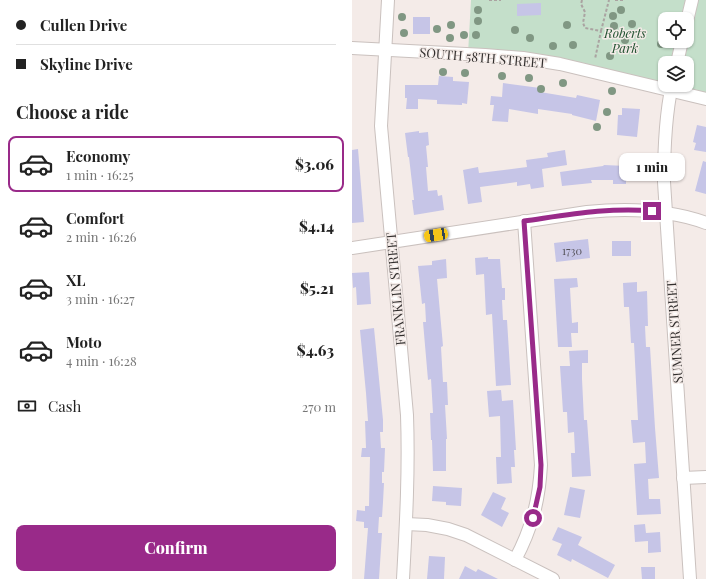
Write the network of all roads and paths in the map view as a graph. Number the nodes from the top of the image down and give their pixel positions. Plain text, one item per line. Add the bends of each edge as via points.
1 (388, 0) edge
2 (489, 0) edge
3 (501, 0) edge
4 (582, 0) edge
5 (609, 0) edge
6 (615, 0) edge
7 (623, 0) edge
8 (692, 0) edge
9 (689, 12) edge
10 (601, 31) junction
11 (352, 48) edge
12 (385, 49) junction
13 (595, 59) dead end
14 (658, 85) edge
15 (671, 92) edge
16 (684, 92) edge
17 (706, 99) edge
18 (666, 213) junction
19 (524, 221) junction
20 (706, 223) edge
21 (391, 242) junction
22 (352, 248) edge
23 (706, 477) edge
24 (683, 478) junction
25 (406, 524) junction
26 (515, 560) junction
27 (403, 579) edge
28 (553, 579) edge
29 (690, 579) edge

1 - 12 street, FRANKLIN STREET
2 - 3 path
4 - 10 path via 580,4 585,12 585,28
5 - 10 path
6 - 7 path
8 - 9 street
10 - 13 path
11 - 12 street, SOUTH 58TH STREET
12 - 14 street, SOUTH 58TH STREET via 523,58
12 - 21 street, FRANKLIN STREET via 381,126
15 - 18 street, SUMNER STREET via 664,154
16 - 17 street, SOUTH 58TH STREET
18 - 19 street via 613,210
18 - 20 street
18 - 24 street, SUMNER STREET
19 - 21 street
19 - 26 street via 541,465 536,509
21 - 22 street
21 - 25 street, FRANKLIN STREET via 407,415
23 - 24 street
24 - 29 street, SUMNER STREET
25 - 26 street via 448,529 466,535
25 - 27 street, FRANKLIN STREET
26 - 28 street

